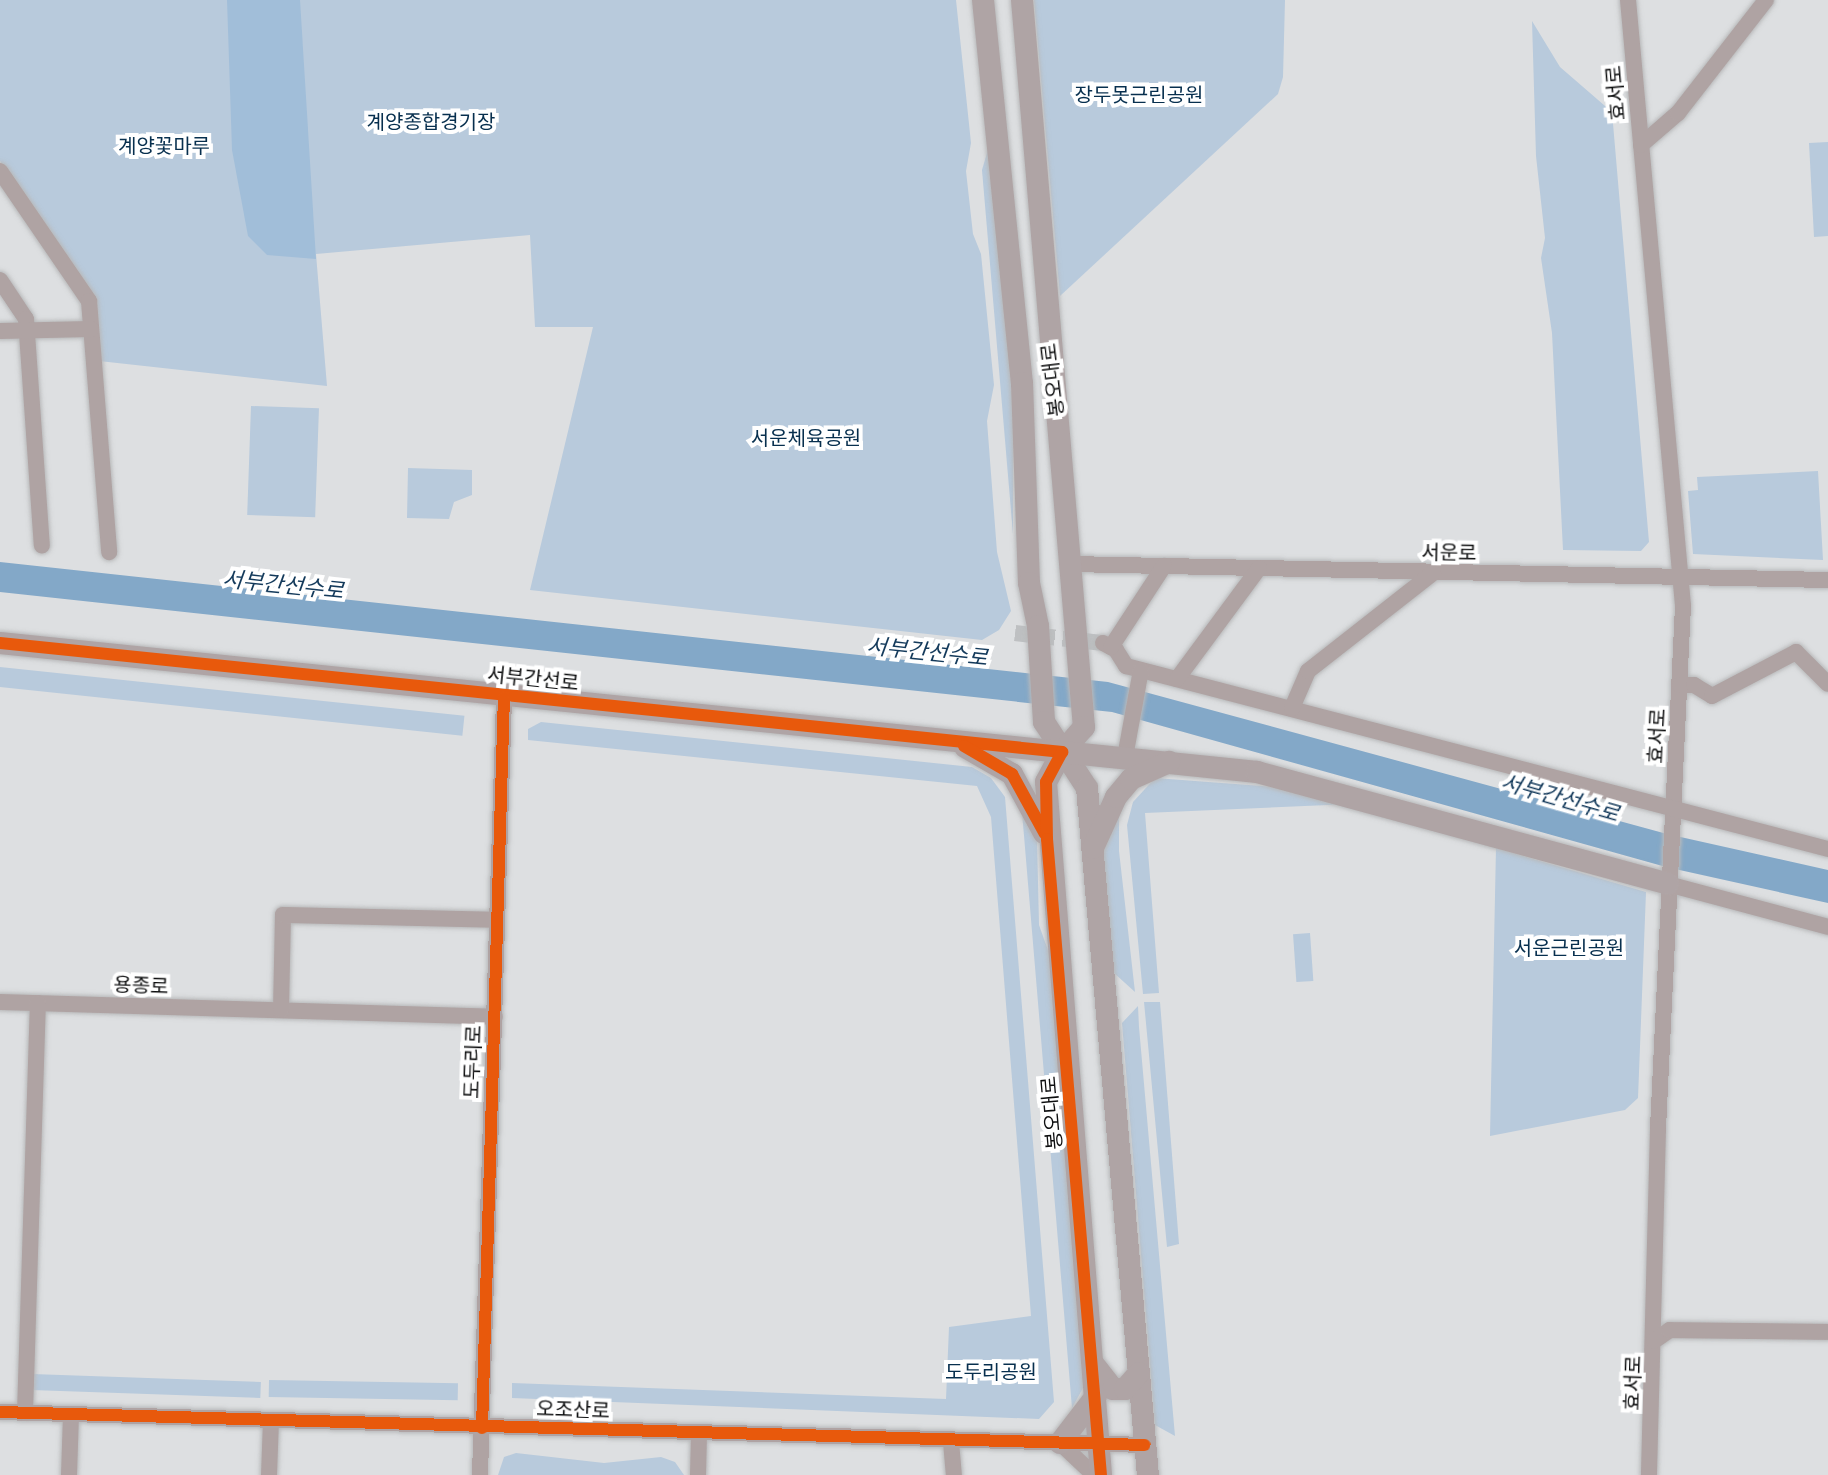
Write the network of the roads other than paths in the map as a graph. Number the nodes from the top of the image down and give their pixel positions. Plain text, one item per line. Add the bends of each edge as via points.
1 (983, 0) edge
2 (1022, 0) edge
3 (1628, 0) edge
4 (1766, 0) edge
5 (1641, 145) junction
6 (0, 171) edge
7 (0, 280) edge
8 (91, 329) junction
9 (0, 331) edge
10 (27, 331) junction
11 (42, 545) dead end
12 (109, 552) dead end
13 (1070, 564) junction
14 (1164, 566) junction
15 (1259, 568) junction
16 (1433, 573) junction
17 (1681, 579) junction
18 (1828, 580) edge
19 (0, 643) edge
20 (1140, 674) junction
21 (1177, 679) junction
22 (1828, 684) edge
23 (1680, 685) junction
24 (504, 697) junction
25 (1292, 708) junction
26 (953, 741) junction
27 (1062, 752) junction
28 (1125, 757) junction
29 (1170, 761) junction
30 (1674, 815) junction
31 (1047, 839) junction
32 (1828, 849) edge
33 (1090, 855) junction
34 (1669, 878) junction
35 (497, 920) junction
36 (1828, 927) edge
37 (0, 1002) edge
38 (38, 1003) junction
39 (281, 1010) junction
40 (495, 1017) junction
41 (1828, 1332) edge
42 (1654, 1341) junction
43 (1094, 1365) junction
44 (1139, 1373) junction
45 (1096, 1396) junction
46 (0, 1412) edge
47 (25, 1413) junction
48 (71, 1415) junction
49 (271, 1421) junction
50 (482, 1428) junction
51 (699, 1434) junction
52 (951, 1442) junction
53 (1060, 1443) junction
54 (1099, 1444) junction
55 (1145, 1445) junction
56 (69, 1475) edge
57 (269, 1475) edge
58 (480, 1475) edge
59 (698, 1475) edge
60 (954, 1475) edge
61 (1094, 1475) edge
62 (1101, 1475) edge
63 (1148, 1475) edge
64 (1649, 1475) edge

1 - 27 main road, 봉오대로 via 1022,383 1028,569 1044,722
2 - 13 main road, 봉오대로
3 - 5 street, 효서로
4 - 5 street via 1678,113
5 - 17 street, 효서로
6 - 8 street via 89,301
7 - 10 street via 26,319
8 - 10 street
8 - 12 street
9 - 10 street
10 - 11 street
13 - 14 street, 서운로
13 - 27 main road, 봉오대로 via 1084,727
14 - 15 street, 서운로
14 - 20 street via 1107,645
15 - 16 street, 서운로
15 - 21 street
16 - 17 street, 서운로
16 - 25 street via 1308,671
17 - 18 street, 서운로
17 - 23 street, 효서로
19 - 24 main road, 서부간선로
20 - 21 street
20 - 28 street
21 - 25 street
22 - 23 street via 1796,652 1712,696 1694,685
23 - 30 street, 효서로
24 - 26 main road, 서부간선로
24 - 35 street, 도두리로
25 - 30 street
26 - 27 main road, 서부간선로
26 - 31 main road via 1012,774
27 - 28 main road, 서부간선로
27 - 31 main road, 봉오대로 via 1046,782
27 - 33 main road, 봉오대로 via 1087,788
28 - 29 main road, 서부간선로
29 - 33 main road via 1131,779 1116,797
29 - 34 main road, 서부간선로 via 1287,777
30 - 32 street
30 - 34 street, 효서로
31 - 43 main road, 봉오대로
33 - 44 main road, 봉오대로
34 - 36 street
34 - 42 street, 효서로
35 - 39 street via 283,915
35 - 40 street, 도두리로
37 - 38 street, 용종로
38 - 39 street, 용종로
38 - 47 street
39 - 40 street, 용종로
40 - 50 street, 도두리로
41 - 42 street via 1670,1330
42 - 64 street, 효서로
43 - 44 main road via 1113,1389 1125,1389
43 - 45 main road, 봉오대로
44 - 55 main road, 봉오대로
45 - 53 main road
45 - 54 main road, 봉오대로
46 - 47 street, 오조산로
47 - 48 street, 오조산로
48 - 49 street, 오조산로
48 - 56 street
49 - 50 street, 오조산로
49 - 57 street
50 - 51 street, 오조산로
50 - 58 street, 도두리로
51 - 52 street, 오조산로
51 - 59 street
52 - 53 street, 오조산로
52 - 60 street
53 - 54 street, 오조산로
53 - 61 street
54 - 55 street, 오조산로
54 - 62 main road, 봉오대로
55 - 63 main road, 봉오대로

